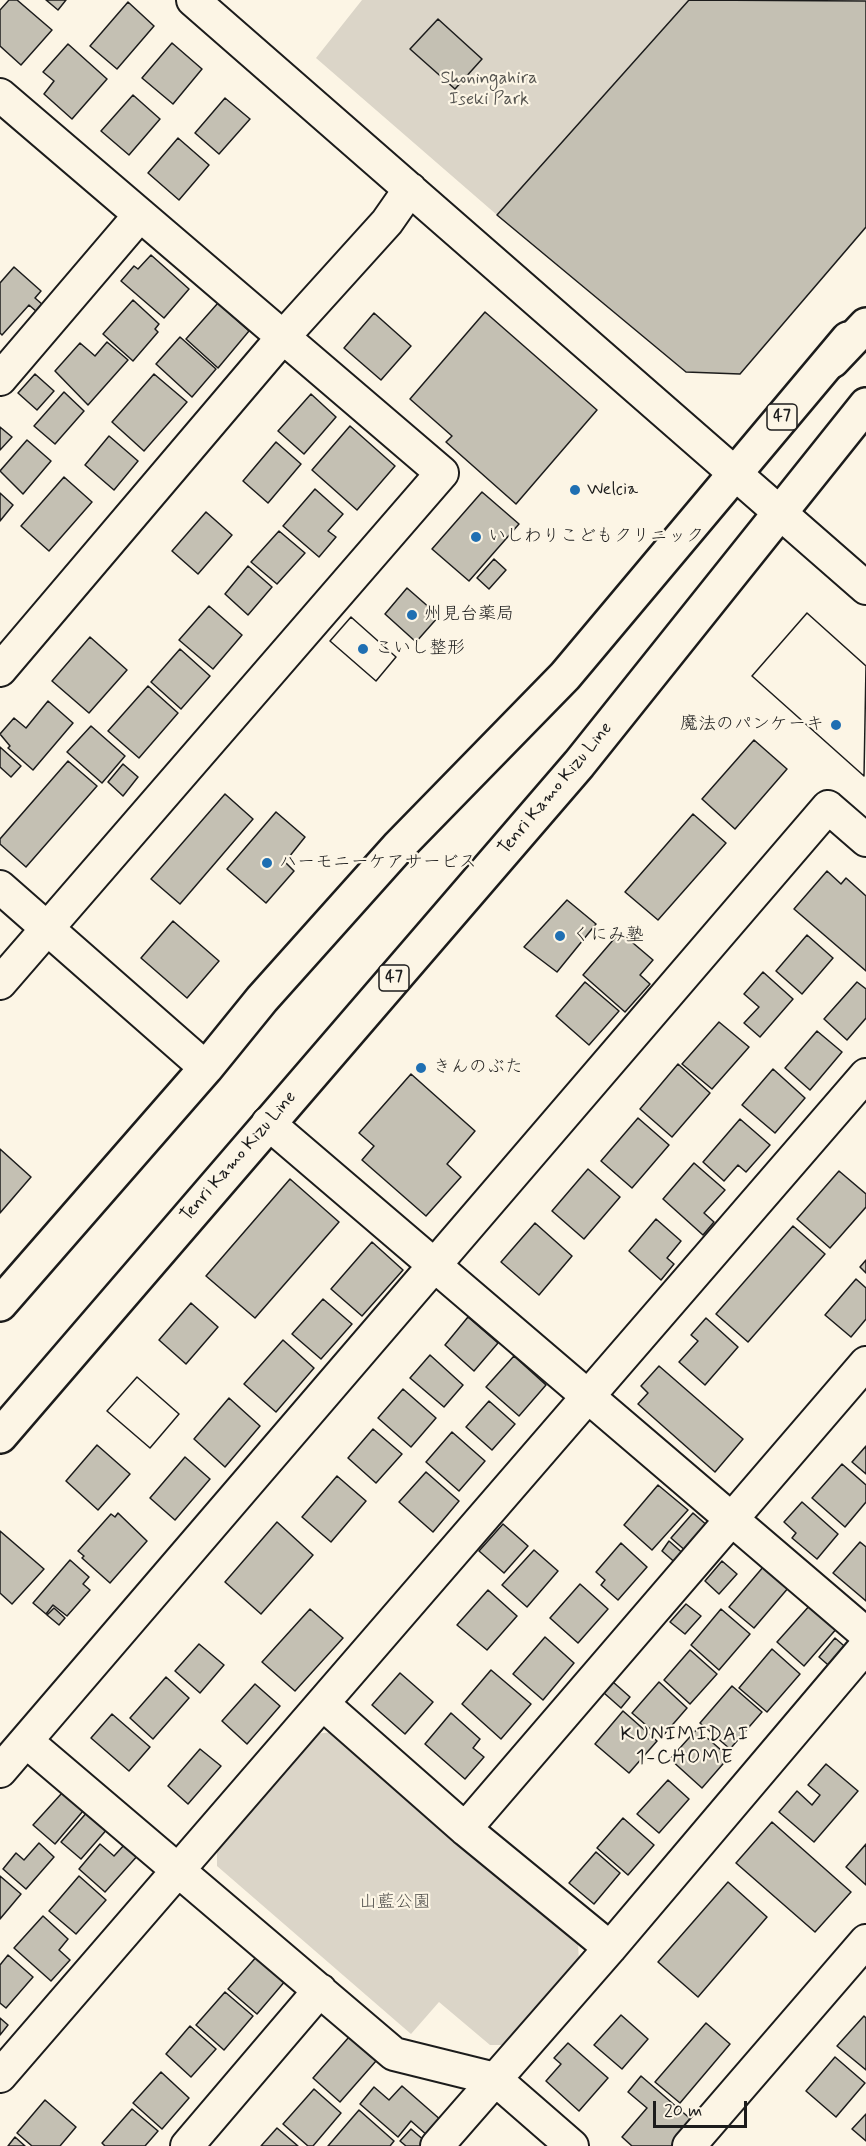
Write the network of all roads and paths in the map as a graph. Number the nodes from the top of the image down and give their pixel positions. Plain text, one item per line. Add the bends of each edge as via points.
1 (193, 0) edge
2 (0, 95) edge
3 (410, 189) junction
4 (140, 215) junction
5 (866, 316) edge
6 (866, 325) edge
7 (283, 337) junction
8 (832, 361) junction
9 (0, 379) edge
10 (866, 405) edge
11 (734, 475) junction
12 (778, 513) junction
13 (866, 588) edge
14 (0, 670) edge
15 (866, 840) edge
16 (0, 887) edge
17 (48, 928) junction
18 (0, 983) edge
19 (206, 1068) junction
20 (866, 1076) edge
21 (268, 1123) junction
22 (433, 1264) junction
23 (0, 1304) edge
24 (866, 1363) edge
25 (586, 1395) junction
26 (0, 1436) edge
27 (731, 1519) junction
28 (866, 1634) edge
29 (866, 1646) edge
30 (322, 1704) junction
31 (26, 1741) junction
32 (0, 1771) edge
33 (465, 1829) junction
34 (178, 1869) junction
35 (866, 1941) edge
36 (610, 1948) junction
37 (320, 1990) junction
38 (0, 2076) edge
39 (495, 2079) junction
40 (187, 2146) edge
41 (437, 2146) edge
42 (572, 2146) edge
43 (689, 2146) edge

1 - 3 street
2 - 4 street
3 - 7 street via 387,222
3 - 11 street
4 - 7 street
4 - 9 street
5 - 8 main road, 47
6 - 8 main road
7 - 14 street
7 - 17 street via 442,473
8 - 11 main road, 47
10 - 12 main road, Tenri Kamo Kizu Line / 47
11 - 12 street
11 - 19 main road, 47 via 565,676 399,846 262,999
12 - 13 street
12 - 21 main road, Tenri Kamo Kizu Line / 47 via 579,764
15 - 22 street via 828,807
16 - 17 street
17 - 18 street
17 - 19 street
19 - 23 main road, 47
20 - 25 street
21 - 22 street
21 - 26 main road, Tenri Kamo Kizu Line / 47
22 - 25 street
22 - 31 street
24 - 27 street
25 - 27 street
25 - 30 street
27 - 28 street
27 - 33 street
29 - 36 street
30 - 33 street
30 - 34 street
31 - 32 street
31 - 34 street
33 - 36 street
34 - 37 street
34 - 38 street
35 - 43 street
36 - 39 street
37 - 39 street via 394,2054
37 - 40 street
39 - 41 street
39 - 42 street

